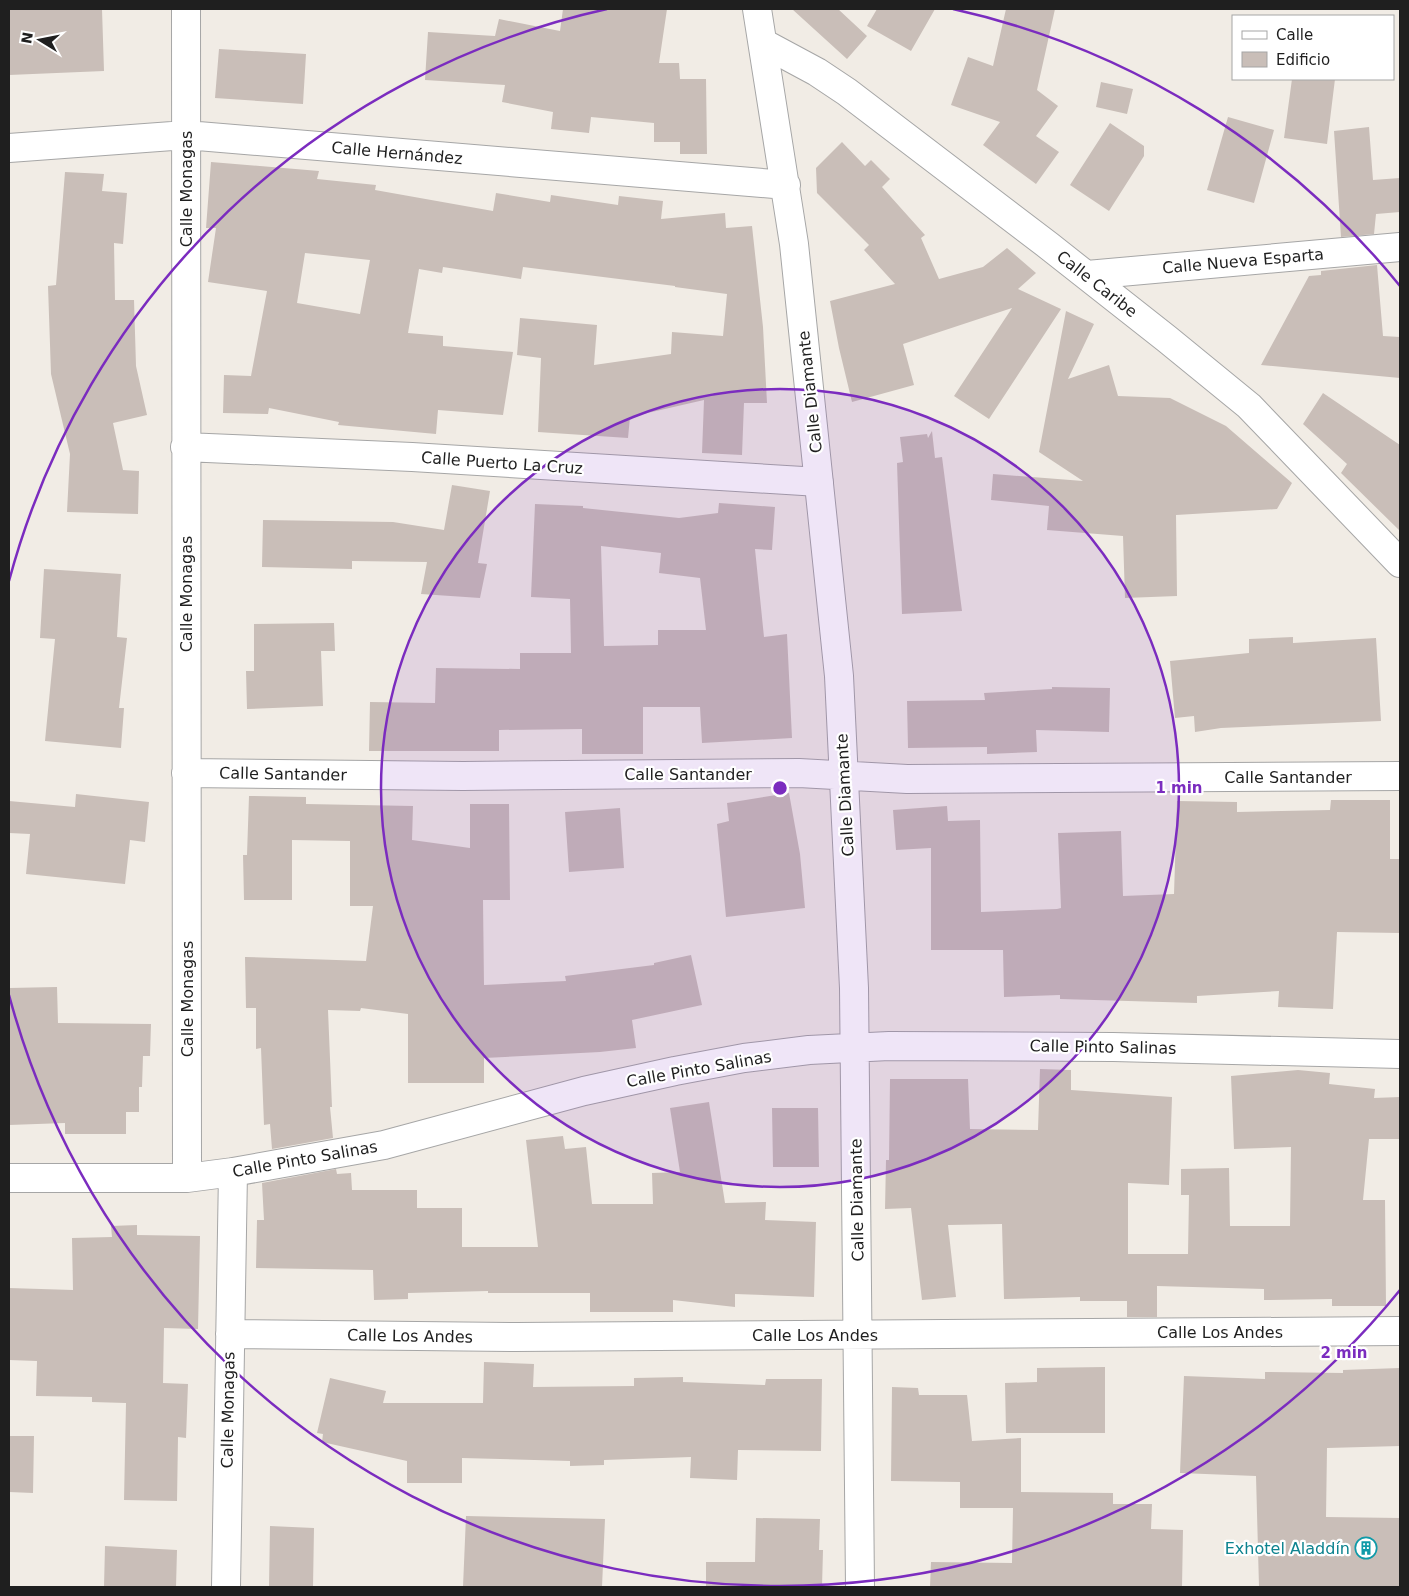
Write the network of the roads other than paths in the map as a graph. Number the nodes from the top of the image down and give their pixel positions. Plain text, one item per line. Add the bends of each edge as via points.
1 (186, 9) edge
2 (757, 9) edge
3 (763, 43) junction
4 (186, 135) junction
5 (9, 148) edge
6 (786, 185) junction
7 (1400, 246) edge
8 (1087, 275) junction
9 (185, 446) junction
10 (819, 482) junction
11 (1400, 563) edge
12 (186, 773) junction
13 (844, 775) junction
14 (1400, 776) edge
15 (855, 1048) junction
16 (1400, 1054) edge
17 (233, 1172) junction
18 (9, 1178) edge
19 (187, 1178) junction
20 (1400, 1331) edge
21 (230, 1334) junction
22 (858, 1334) junction
23 (226, 1587) edge
24 (860, 1587) edge

1 - 4 street, Calle Monagas
2 - 3 street, Calle Diamante
3 - 6 street, Calle Diamante
3 - 8 street, Calle Caribe via 848,92
4 - 5 street, Calle Hernández
4 - 6 street, Calle Hernández
4 - 9 street, Calle Monagas
6 - 10 street, Calle Diamante
7 - 8 street, Calle Nueva Esparta
8 - 11 street, Calle Caribe via 1249,406
9 - 10 street, Calle Puerto La Cruz
9 - 12 street, Calle Monagas
10 - 13 street, Calle Diamante via 839,676
12 - 13 street, Calle Santander
12 - 19 street, Calle Monagas
13 - 14 street, Calle Santander via 906,779
13 - 15 street, Calle Diamante
15 - 16 street, Calle Pinto Salinas via 1114,1047
15 - 17 street, Calle Pinto Salinas via 744,1058 675,1071 584,1091 384,1146
15 - 22 street, Calle Diamante
17 - 19 street, Calle Pinto Salinas
17 - 21 street, Calle Monagas
18 - 19 street, Calle Pinto Salinas
20 - 22 street, Calle Los Andes
21 - 22 street, Calle Los Andes via 506,1337
21 - 23 street, Calle Monagas
22 - 24 street, Calle Diamante

